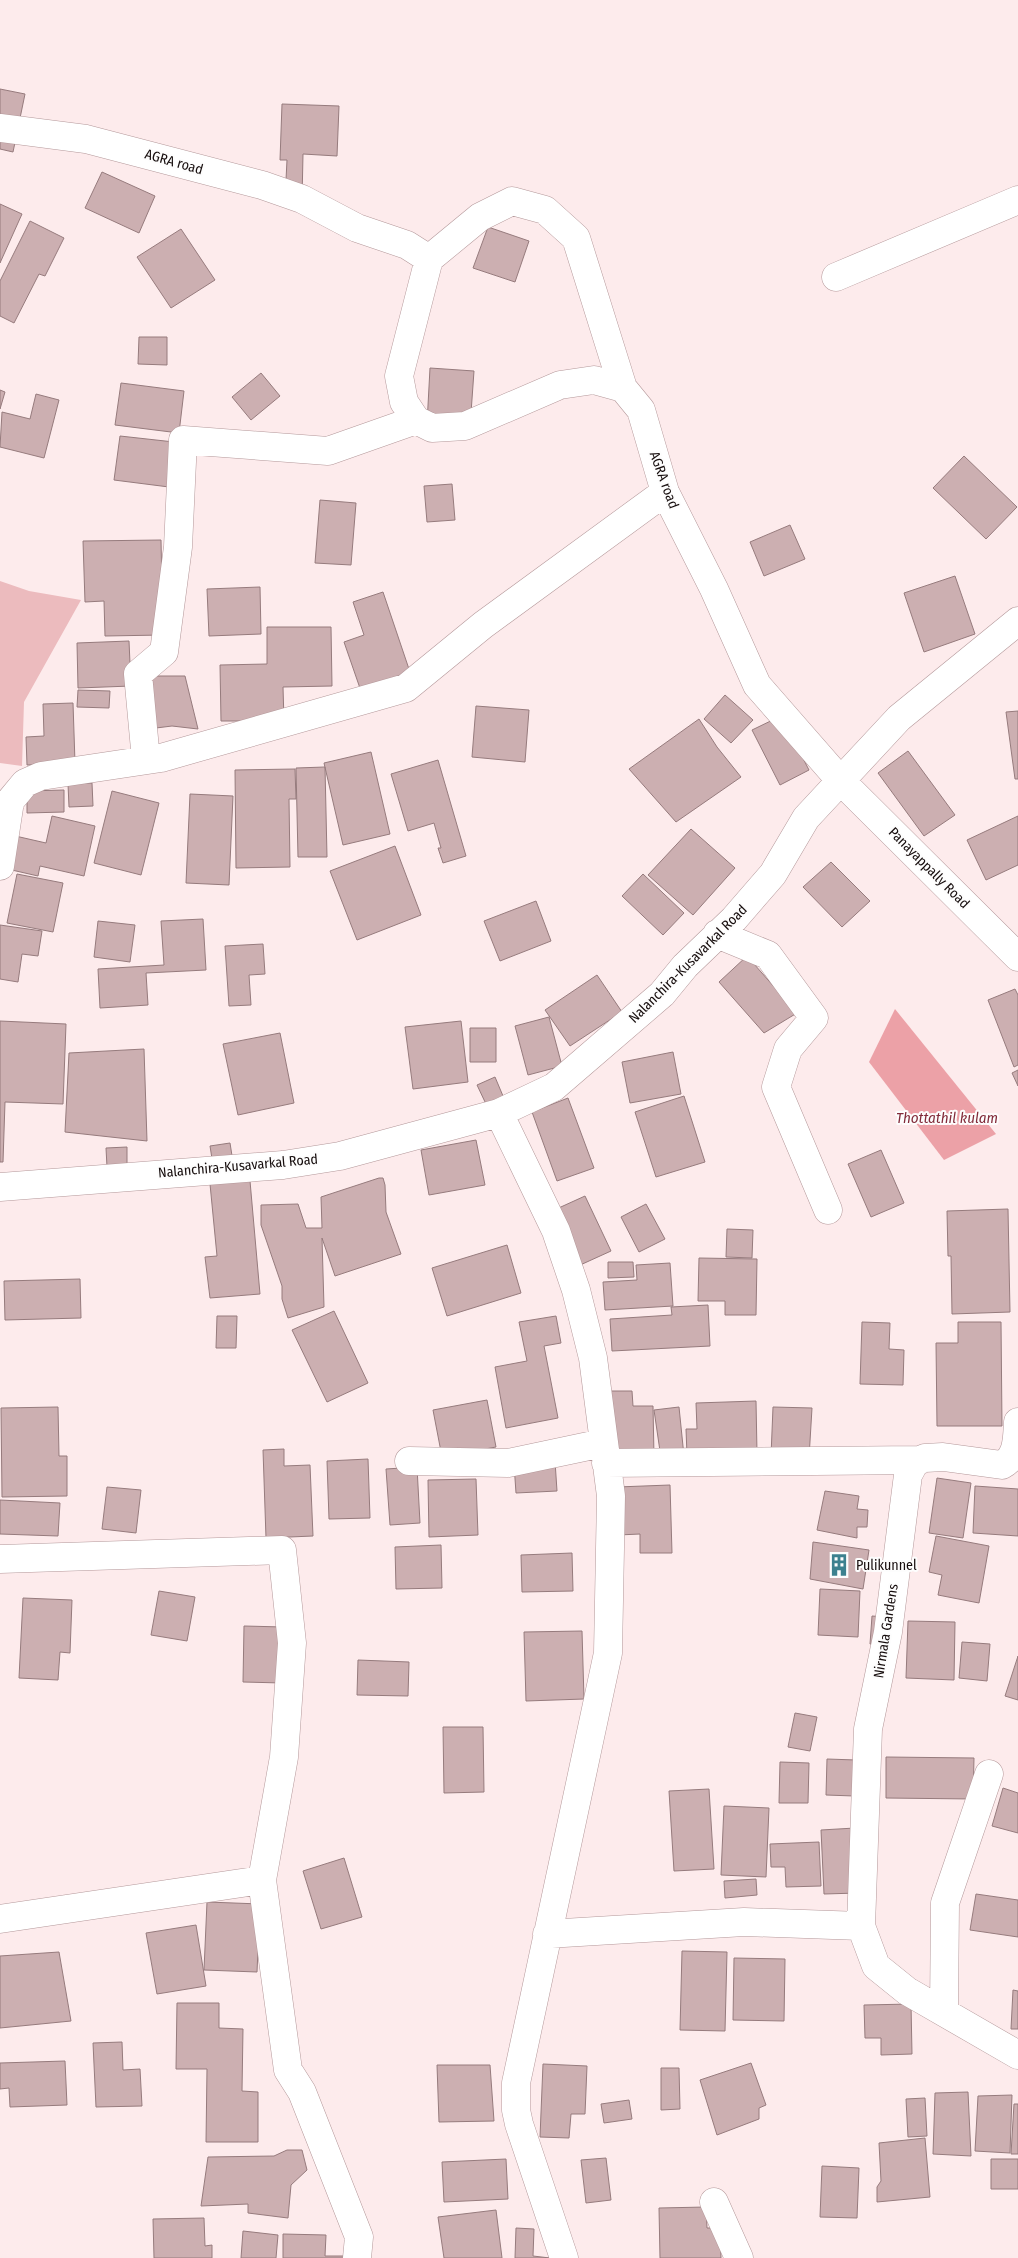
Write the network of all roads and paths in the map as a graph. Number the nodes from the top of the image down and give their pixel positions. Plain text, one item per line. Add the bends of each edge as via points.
1 (0, 128) edge
2 (1018, 200) edge
3 (429, 259) junction
4 (836, 277) dead end
5 (623, 388) junction
6 (416, 420) junction
7 (665, 492) junction
8 (1018, 621) edge
9 (146, 760) junction
10 (840, 780) junction
11 (0, 866) edge
12 (717, 934) junction
13 (1018, 957) edge
14 (499, 1113) junction
15 (0, 1188) edge
16 (828, 1210) dead end
17 (1018, 1422) edge
18 (605, 1453) junction
19 (918, 1460) junction
20 (409, 1461) dead end
21 (0, 1559) edge
22 (989, 1774) dead end
23 (262, 1880) junction
24 (0, 1919) edge
25 (861, 1926) junction
26 (547, 1934) junction
27 (944, 2012) junction
28 (1018, 2055) edge
29 (714, 2202) dead end
30 (356, 2258) edge
31 (564, 2258) edge
32 (739, 2258) edge

1 - 3 street, AGRA road via 86,139 262,185 302,199 357,228 407,245
2 - 4 street
3 - 5 street via 480,216 512,201 545,210 576,238
3 - 6 street via 398,376 404,402
5 - 6 street via 594,380 560,385 465,426 432,428
5 - 7 street, AGRA road via 641,410
6 - 9 street via 328,451 183,440 178,547 164,652 138,674
7 - 9 street via 482,625 406,688
7 - 10 street, AGRA road via 757,685
8 - 10 street, Nalanchira-Kusavarkal Road via 899,718
9 - 11 street via 41,776 26,783 10,801
10 - 12 street, Nalanchira-Kusavarkal Road via 806,818 773,874
10 - 13 street, Panayappally Road
12 - 14 street, Nalanchira-Kusavarkal Road via 662,994 554,1087
12 - 16 street via 768,955 814,1018 788,1049 776,1087
14 - 15 street, Nalanchira-Kusavarkal Road via 340,1156 283,1165
14 - 18 street via 556,1231 576,1290 593,1358
17 - 19 street via 1014,1452 1002,1465 943,1457
18 - 19 street
18 - 20 street via 508,1463
18 - 26 street via 612,1539 608,1653
19 - 25 street, Nirmala Gardens via 911,1466 905,1486 888,1632 868,1729
21 - 23 street via 282,1550 292,1643 284,1757
22 - 27 street via 945,1902
23 - 24 street
23 - 30 street via 288,2070 302,2092 359,2238
25 - 26 street via 744,1922
25 - 27 street via 876,1966 907,1991
26 - 31 street via 518,2076 516,2110
27 - 28 street
29 - 32 street

